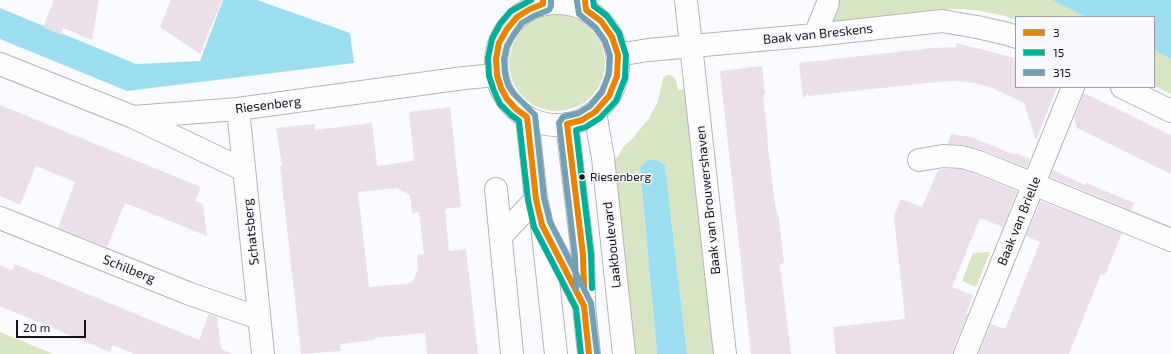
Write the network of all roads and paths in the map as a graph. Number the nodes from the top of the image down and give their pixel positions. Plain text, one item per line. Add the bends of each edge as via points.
1 (686, 0) edge
2 (543, 2) edge
3 (828, 3) dead end
4 (585, 5) edge
5 (516, 8) edge
6 (815, 35) junction
7 (1015, 37) edge
8 (691, 46) junction
9 (618, 55) junction
10 (0, 64) edge
11 (497, 75) junction
12 (1073, 88) edge
13 (1124, 88) edge
14 (238, 109) junction
15 (1171, 111) edge
16 (595, 112) junction
17 (133, 117) junction
18 (527, 117) junction
19 (567, 124) junction
20 (919, 160) dead end
21 (244, 170) junction
22 (1033, 185) junction
23 (496, 189) dead end
24 (536, 199) junction
25 (0, 218) edge
26 (542, 225) junction
27 (501, 236) junction
28 (1171, 240) edge
29 (584, 306) junction
30 (259, 318) junction
31 (263, 354) edge
32 (512, 354) edge
33 (556, 354) edge
34 (589, 354) edge
35 (624, 354) edge
36 (725, 354) edge
37 (965, 354) edge

1 - 8 street, Baak van Brouwershaven
2 - 4 street
2 - 5 street via 530,9
3 - 6 street
4 - 9 street via 612,37
5 - 11 street via 499,43
6 - 7 street, Baak van Breskens via 942,21 985,28
6 - 8 street, Baak van Breskens
8 - 9 street, Baak van Breskens
8 - 36 street, Baak van Brouwershaven
9 - 16 street via 617,76 609,96
10 - 17 street, Riesenberg
11 - 14 street, Riesenberg
11 - 18 street via 507,99
12 - 22 street, Baak van Brielle
13 - 15 street
14 - 17 street, Riesenberg
14 - 21 street, Schatsberg
16 - 19 street via 582,120
16 - 35 street, Laakboulevard
17 - 21 street, Riesenberg
18 - 19 street via 553,125
18 - 24 street
19 - 29 street via 583,255
20 - 22 street via 943,156 962,157
21 - 30 street, Schatsberg
22 - 28 street
22 - 37 street, Baak van Brielle
23 - 27 street
24 - 26 street
24 - 27 street
25 - 30 street, Schilberg via 190,294
26 - 29 street
26 - 33 street
27 - 32 street
29 - 34 street
30 - 31 street, Schatsberg

